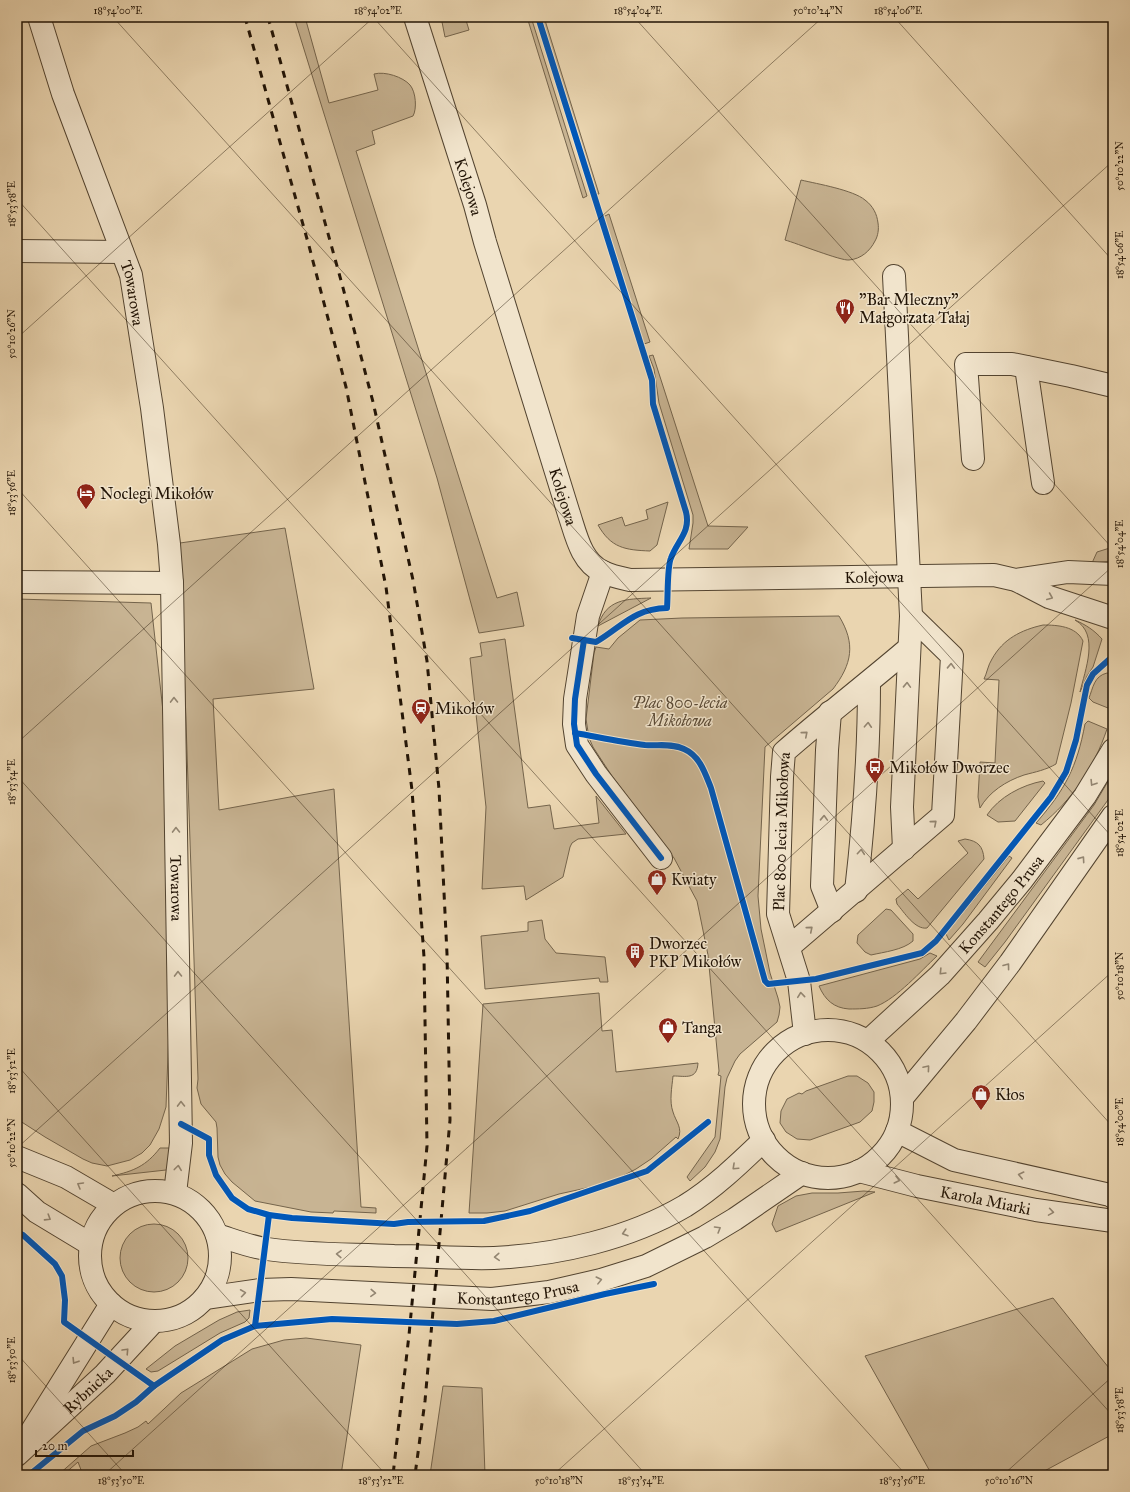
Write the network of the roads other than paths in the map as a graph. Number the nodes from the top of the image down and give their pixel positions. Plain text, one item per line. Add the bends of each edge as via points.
1 (39, 17) edge
2 (415, 17) edge
3 (17, 251) edge
4 (122, 252) junction
5 (894, 276) dead end
6 (1026, 367) junction
7 (1113, 386) edge
8 (973, 459) dead end
9 (1043, 483) dead end
10 (603, 572) junction
11 (1113, 574) edge
12 (910, 577) junction
13 (1016, 580) junction
14 (17, 582) edge
15 (172, 583) junction
16 (910, 616) junction
17 (1113, 618) edge
18 (909, 648) junction
19 (869, 683) junction
20 (830, 712) junction
21 (1113, 750) edge
22 (1113, 816) edge
23 (904, 849) junction
24 (661, 858) dead end
25 (856, 890) junction
26 (832, 911) junction
27 (789, 947) junction
28 (805, 1034) junction
29 (868, 1041) junction
30 (902, 1098) junction
31 (897, 1132) junction
32 (764, 1140) junction
33 (17, 1157) edge
34 (859, 1171) junction
35 (802, 1173) junction
36 (175, 1193) junction
37 (17, 1194) edge
38 (1113, 1197) edge
39 (114, 1205) junction
40 (1113, 1221) edge
41 (217, 1235) junction
42 (90, 1244) junction
43 (205, 1298) junction
44 (111, 1304) junction
45 (153, 1322) junction
46 (17, 1454) edge

1 - 4 street, Towarowa via 63,94
2 - 10 street, Kolejowa via 580,547 589,563
3 - 4 street
4 - 15 street, Towarowa via 131,275 152,408
5 - 12 street via 906,542
6 - 7 street
6 - 8 street via 1012,364 966,364
6 - 9 street
10 - 12 street, Kolejowa via 630,580
10 - 24 street via 588,616 575,699 574,724 577,745 596,774
11 - 13 street, Kolejowa via 1068,572
12 - 13 street, Kolejowa via 994,575
12 - 16 street
13 -> 17 street, Kolejowa via 1049,597
14 - 15 street
36 -> 15 street, Towarowa via 181,1143
16 - 18 street
23 -> 16 street via 943,815 952,656
18 - 19 street, Plac 800 lecia Mikołowa
23 -> 18 street via 902,807
19 - 20 street, Plac 800 lecia Mikołowa
25 -> 19 street via 867,764
26 -> 20 street via 822,886
27 -> 20 street, Plac 800 lecia Mikołowa via 778,914 784,752
21 -> 29 street, Konstantego Prusa via 1085,796 1022,880 940,974
30 -> 22 street via 1010,963
23 - 25 street
25 - 26 street
27 -> 26 street
28 -> 27 street, Plac 800 lecia Mikołowa via 799,981
28 - 29 street via 826,1030 848,1033
28 - 32 street via 786,1043 770,1058 759,1077 754,1098 756,1120
29 - 30 street via 885,1056 897,1076
30 - 31 street via 902,1115
31 - 34 street via 888,1148 875,1162
38 -> 31 street, Karola Miarki via 954,1160
32 - 35 street via 782,1161
32 -> 41 street via 720,1182 684,1206 631,1231 589,1244 534,1254 460,1258 301,1253 265,1249
39 -> 33 street via 66,1177
34 - 35 street via 840,1177 821,1178
34 -> 40 street, Karola Miarki via 917,1186 1036,1210
43 -> 35 street, Konstantego Prusa via 260,1290 291,1289 492,1299 549,1292 646,1266 705,1237
36 - 39 street via 154,1190 132,1194
36 - 41 street via 194,1202 208,1217
37 -> 42 street via 38,1212
39 - 42 street via 98,1223
41 - 43 street via 220,1257 216,1279
42 - 44 street via 90,1267 98,1287
43 - 45 street via 189,1311 170,1319
44 - 45 street via 129,1316
44 -> 46 street, Rybnicka
46 -> 45 street, Rybnicka via 106,1374

